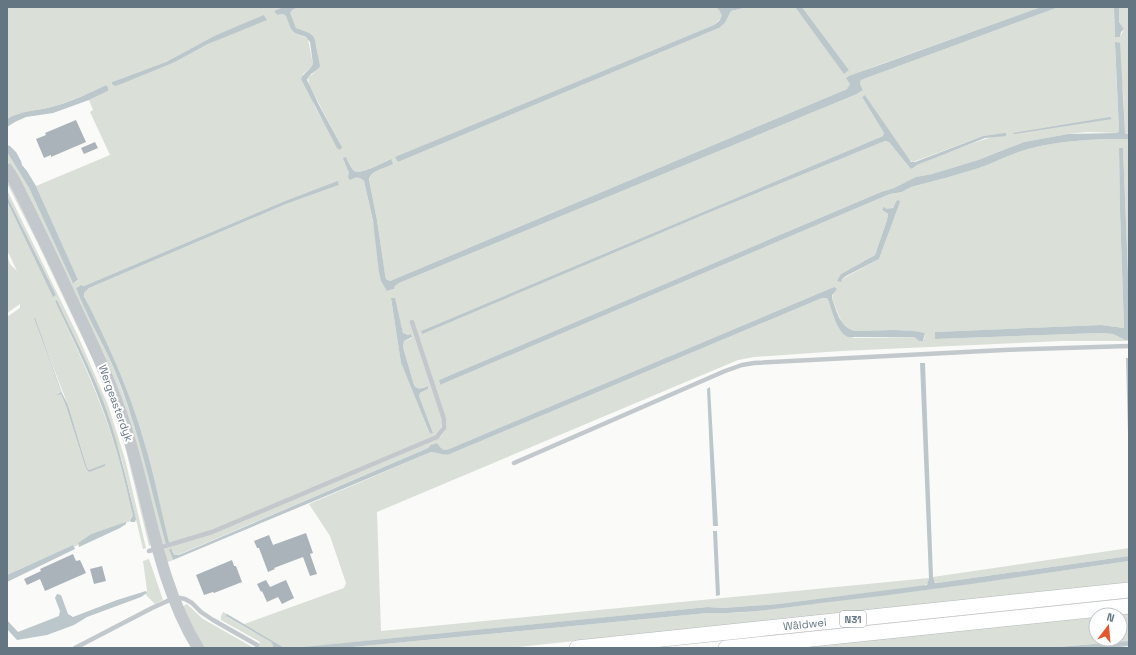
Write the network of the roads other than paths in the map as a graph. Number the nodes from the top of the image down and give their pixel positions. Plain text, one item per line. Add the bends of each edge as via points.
1 (7, 169) edge
2 (412, 322) dead end
3 (1129, 346) edge
4 (514, 463) dead end
5 (153, 550) junction
6 (1129, 590) edge
7 (174, 598) junction
8 (1129, 606) edge
9 (257, 645) dead end
10 (74, 648) edge
11 (198, 648) edge
12 (577, 648) edge
13 (726, 648) edge

1 - 5 street, Wergeasterdyk via 44,241 114,392 135,457
2 - 5 lane via 444,419 444,428 437,437 212,532
3 - 4 lane via 1004,350 742,365
5 - 7 street, Wergeasterdyk
6 - 12 highway, Wâldwei / N31
7 - 9 lane via 185,599 213,620
7 - 10 lane
7 - 11 street, Wergeasterdyk
8 - 13 highway, Wâldwei / N31

